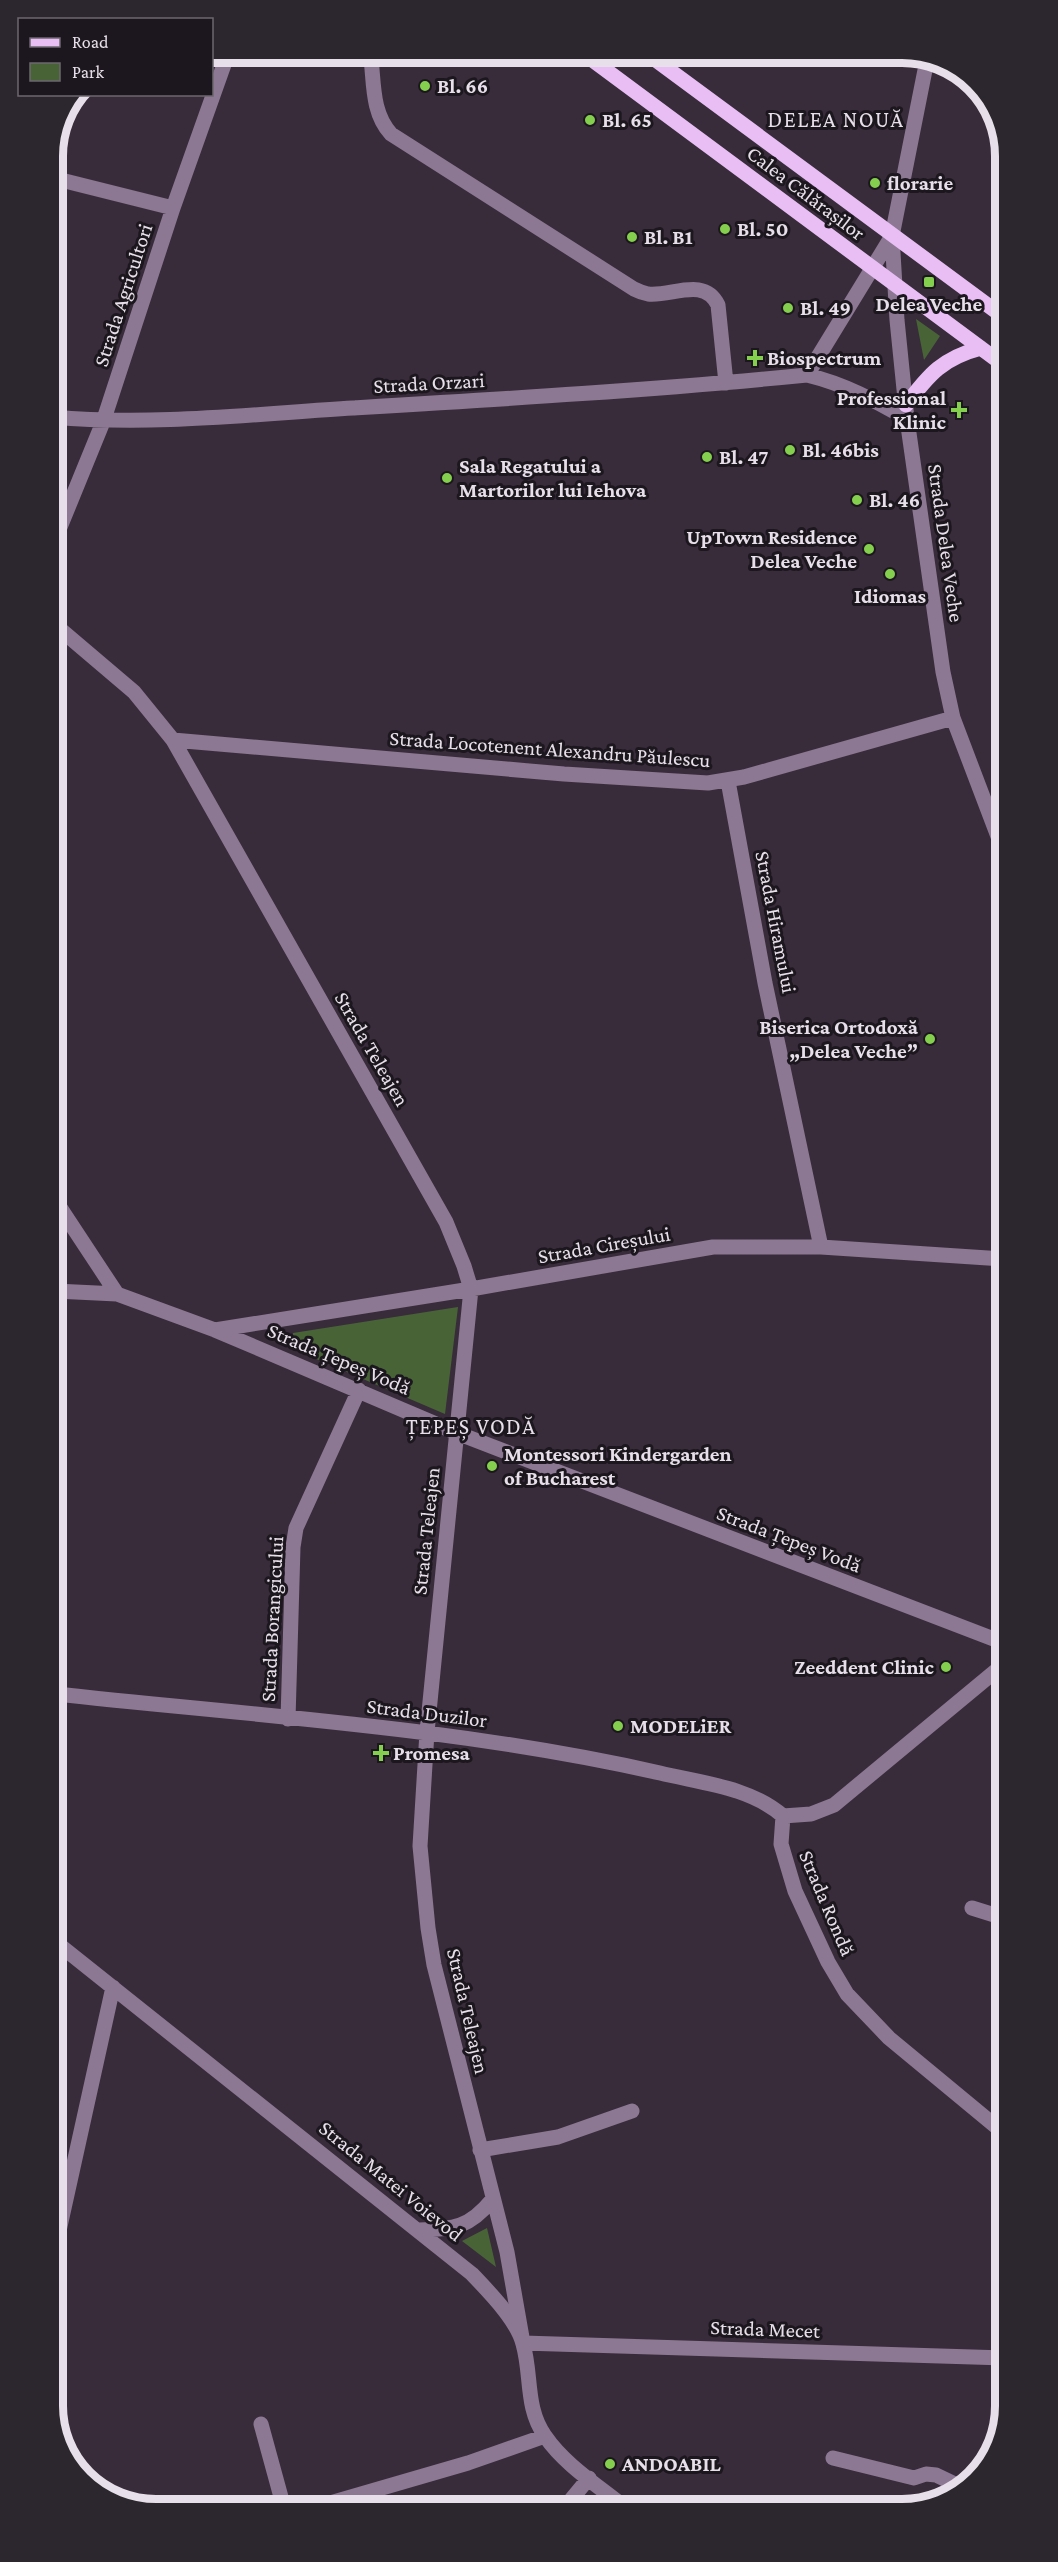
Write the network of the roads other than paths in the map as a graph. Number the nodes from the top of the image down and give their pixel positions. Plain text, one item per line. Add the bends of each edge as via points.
1 (225, 63) edge
2 (372, 63) edge
3 (595, 63) edge
4 (661, 63) edge
5 (926, 66) edge
6 (213, 96) edge
7 (213, 96) edge
8 (63, 180) edge
9 (173, 208) junction
10 (892, 236) junction
11 (873, 269) junction
12 (894, 284) junction
13 (995, 311) edge
14 (981, 348) junction
15 (995, 358) edge
16 (807, 375) junction
17 (726, 384) junction
18 (906, 412) junction
19 (63, 418) edge
20 (103, 422) junction
21 (63, 520) edge
22 (63, 632) edge
23 (953, 718) junction
24 (173, 740) junction
25 (728, 781) junction
26 (995, 829) edge
27 (63, 1212) edge
28 (821, 1247) junction
29 (995, 1258) edge
30 (471, 1289) junction
31 (63, 1291) edge
32 (117, 1294) junction
33 (215, 1330) junction
34 (359, 1390) junction
35 (457, 1433) junction
36 (995, 1640) edge
37 (995, 1671) edge
38 (63, 1695) edge
39 (288, 1719) junction
40 (427, 1732) junction
41 (783, 1816) junction
42 (972, 1908) dead end
43 (995, 1915) edge
44 (63, 1948) edge
45 (113, 1987) junction
46 (632, 2111) dead end
47 (995, 2126) edge
48 (480, 2150) junction
49 (492, 2200) junction
50 (63, 2213) edge
51 (419, 2230) junction
52 (523, 2343) junction
53 (995, 2358) edge
54 (261, 2424) dead end
55 (545, 2436) junction
56 (833, 2458) dead end
57 (589, 2478) junction
58 (953, 2483) edge
59 (282, 2499) edge
60 (346, 2499) edge
61 (571, 2499) edge
62 (614, 2499) edge

1 - 6 street, Strada Agricultori
2 - 17 street via 377,113 391,134 634,289 647,294 698,290 715,299
3 - 11 main road, Calea Călărașilor
4 - 10 main road, Calea Călărașilor
5 - 10 street
7 - 9 street, Strada Agricultori
8 - 9 street
9 - 20 street, Strada Agricultori
10 - 11 street
10 - 12 street, Strada Delea Veche
10 - 13 main road, Calea Călărașilor
11 - 12 main road, Calea Călărașilor
11 - 16 street
12 - 14 main road, Calea Călărașilor
12 - 18 street, Strada Delea Veche
14 - 15 main road, Calea Călărașilor
14 - 18 main road via 957,355 938,367
16 - 17 street, Strada Orzari
16 - 18 street, Strada Orzari
17 - 20 street, Strada Orzari
18 - 23 street, Strada Delea Veche
19 - 20 street, Strada Orzari
20 - 21 street, Strada Agricultori
22 - 24 street, Strada Teleajen via 134,692
23 - 25 street, Strada Locotenent Alexandru Păulescu
23 - 26 street, Strada Delea Veche
24 - 25 street, Strada Locotenent Alexandru Păulescu via 564,774
24 - 30 street, Strada Teleajen via 447,1222
25 - 28 street, Strada Hiramului via 765,983
27 - 32 street
28 - 29 street, Strada Cireșului
28 - 30 street, Strada Cireșului via 713,1247
30 - 33 street, Strada Cireșului
30 - 35 street, Strada Teleajen
31 - 32 street, Strada Țepeș Vodă
32 - 33 street, Strada Țepeș Vodă
33 - 34 street, Strada Țepeș Vodă
34 - 35 street, Strada Țepeș Vodă
34 - 39 street, Strada Borangicului via 296,1528
35 - 36 street, Strada Țepeș Vodă
35 - 40 street, Strada Teleajen
37 - 41 street via 834,1805 811,1814
38 - 39 street, Strada Duzilor
39 - 40 street, Strada Duzilor
40 - 41 street, Strada Duzilor via 586,1756 738,1791 771,1805
40 - 48 street, Strada Teleajen via 420,1846 428,1928
41 - 47 street, Strada Rondă via 781,1844 795,1891 847,1994 889,2038
42 - 43 street
44 - 45 street, Strada Matei Voievod
45 - 50 street
45 - 51 street, Strada Matei Voievod
46 - 48 street via 567,2135
48 - 49 street, Strada Teleajen
49 - 51 street via 465,2225
49 - 52 street, Strada Teleajen via 515,2291
51 - 52 street, Strada Matei Voievod via 472,2274 504,2311
52 - 53 street, Strada Mecet
52 - 55 street, Strada Matei Voievod via 530,2395
54 - 59 street
55 - 57 street, Strada Matei Voievod
55 - 60 street
56 - 58 street via 914,2478 936,2475
57 - 61 street
57 - 62 street, Strada Matei Voievod

